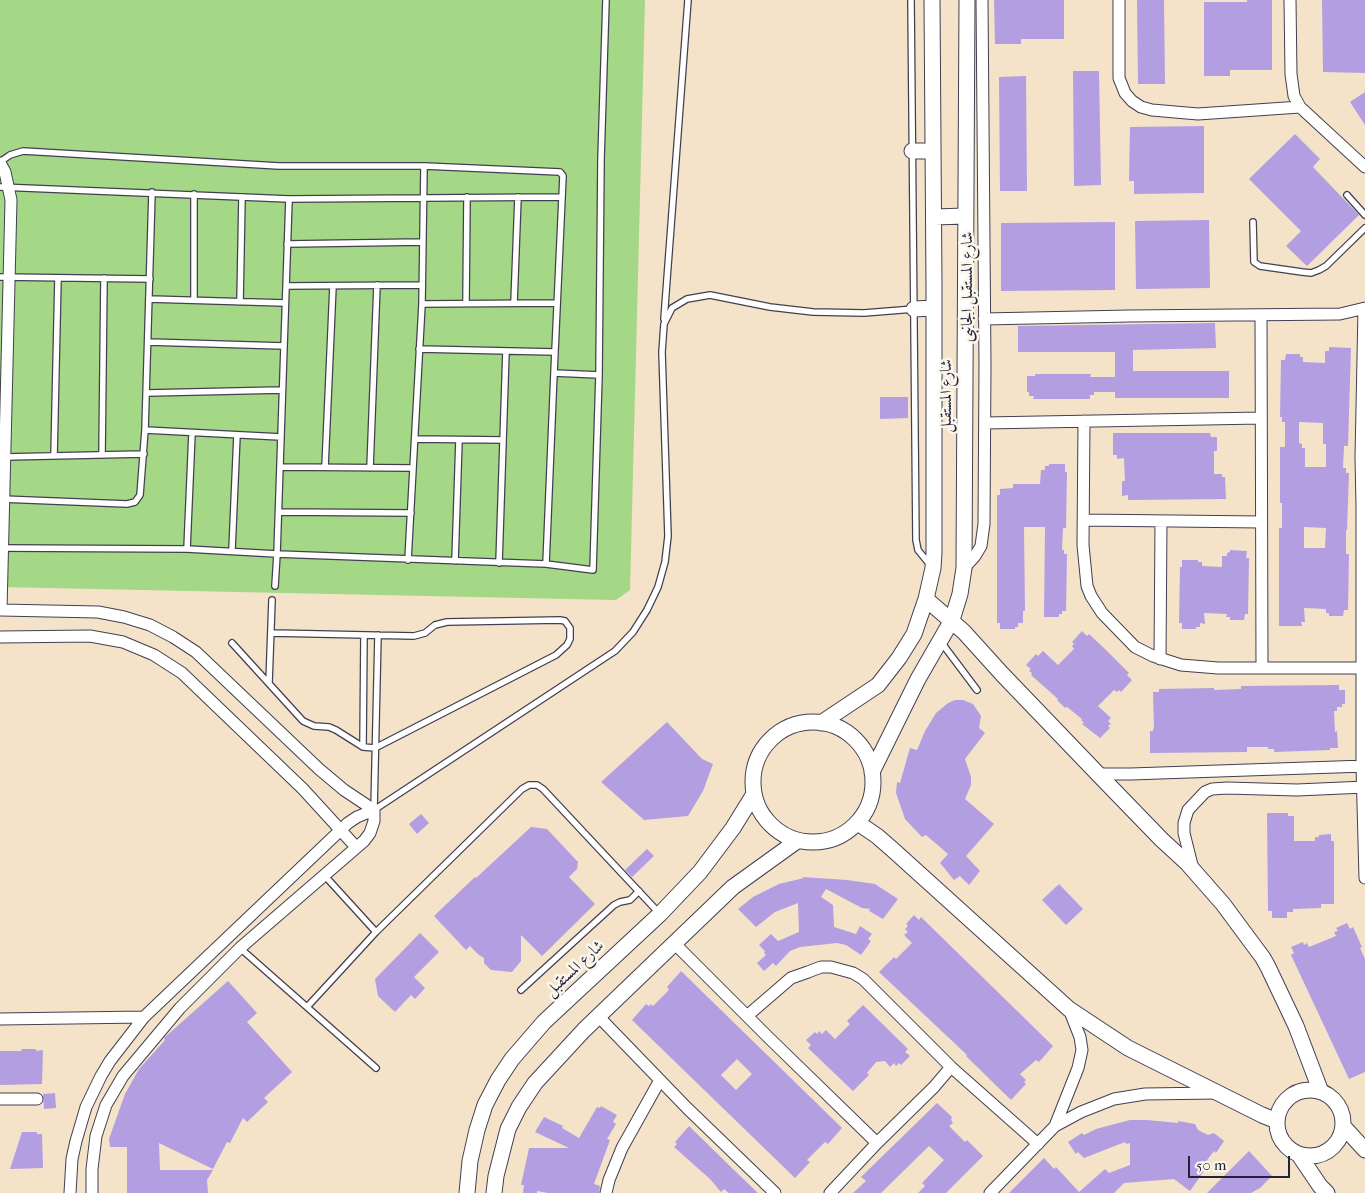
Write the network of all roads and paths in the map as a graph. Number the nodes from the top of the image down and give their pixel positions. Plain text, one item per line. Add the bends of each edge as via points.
1 (606, 0) edge
2 (688, 0) edge
3 (911, 0) edge
4 (932, 0) edge
5 (967, 0) edge
6 (982, 0) edge
7 (1119, 0) edge
8 (1290, 0) edge
9 (1300, 107) junction
10 (912, 151) junction
11 (932, 151) junction
12 (0, 163) edge
13 (424, 166) junction
14 (1365, 167) edge
15 (4, 187) edge
16 (152, 192) junction
17 (194, 194) junction
18 (1347, 195) dead end
19 (242, 197) junction
20 (424, 197) junction
21 (467, 197) junction
22 (518, 197) junction
23 (562, 197) junction
24 (289, 199) junction
25 (1365, 214) edge
26 (965, 216) junction
27 (934, 217) junction
28 (1253, 222) dead end
29 (1365, 228) edge
30 (423, 242) junction
31 (287, 244) junction
32 (5, 277) edge
33 (58, 278) junction
34 (104, 278) junction
35 (150, 279) junction
36 (377, 285) junction
37 (422, 285) junction
38 (286, 286) junction
39 (333, 286) junction
40 (150, 298) junction
41 (194, 300) junction
42 (240, 302) junction
43 (285, 303) junction
44 (514, 303) junction
45 (557, 303) junction
46 (422, 304) junction
47 (466, 304) junction
48 (934, 308) junction
49 (1365, 308) edge
50 (914, 309) junction
51 (1261, 315) junction
52 (984, 319) junction
53 (664, 324) junction
54 (148, 342) junction
55 (284, 346) junction
56 (419, 349) junction
57 (506, 351) junction
58 (555, 352) junction
59 (554, 373) junction
60 (599, 374) junction
61 (282, 390) junction
62 (147, 393) junction
63 (1261, 418) junction
64 (1084, 421) junction
65 (985, 423) junction
66 (145, 430) junction
67 (192, 433) junction
68 (237, 435) junction
69 (281, 437) junction
70 (415, 439) junction
71 (459, 440) junction
72 (503, 440) junction
73 (144, 454) junction
74 (102, 455) junction
75 (54, 456) junction
76 (2, 457) edge
77 (1363, 457) edge
78 (280, 467) junction
79 (325, 467) junction
80 (370, 468) junction
81 (413, 468) junction
82 (2, 499) edge
83 (279, 512) junction
84 (411, 514) junction
85 (1084, 520) junction
86 (1161, 521) junction
87 (1261, 522) junction
88 (1, 548) edge
89 (187, 549) junction
90 (232, 550) junction
91 (277, 554) junction
92 (408, 560) junction
93 (1363, 561) edge
94 (455, 562) junction
95 (499, 563) junction
96 (546, 564) junction
97 (933, 568) junction
98 (964, 568) junction
99 (274, 586) dead end
100 (926, 599) junction
101 (272, 600) dead end
102 (0, 610) edge
103 (952, 620) junction
104 (271, 633) junction
105 (364, 635) junction
106 (378, 635) junction
107 (0, 637) edge
108 (940, 641) junction
109 (232, 642) dead end
110 (1160, 659) junction
111 (1262, 668) junction
112 (1361, 668) junction
113 (269, 683) junction
114 (977, 690) dead end
115 (821, 723) junction
116 (363, 747) junction
117 (375, 748) junction
118 (1363, 767) edge
119 (872, 772) junction
120 (1098, 774) junction
121 (1364, 786) edge
122 (754, 794) junction
123 (374, 810) junction
124 (858, 823) junction
125 (341, 830) junction
126 (797, 841) junction
127 (356, 847) junction
128 (1194, 871) junction
129 (325, 876) junction
130 (1365, 878) edge
131 (639, 892) junction
132 (660, 914) junction
133 (376, 932) junction
134 (675, 944) junction
135 (240, 948) junction
136 (521, 990) dead end
137 (306, 1007) junction
138 (1069, 1008) junction
139 (747, 1016) junction
140 (144, 1017) junction
141 (598, 1017) junction
142 (0, 1019) edge
143 (951, 1067) junction
144 (376, 1068) dead end
145 (660, 1080) junction
146 (1321, 1092) junction
147 (1218, 1094) junction
148 (37, 1099) dead end
149 (0, 1100) edge
150 (1277, 1121) junction
151 (1055, 1126) junction
152 (1343, 1126) junction
153 (877, 1142) junction
154 (1038, 1144) junction
155 (1364, 1145) edge
156 (1299, 1155) junction
157 (1320, 1191) edge
158 (70, 1193) edge
159 (92, 1193) edge
160 (467, 1193) edge
161 (494, 1193) edge
162 (606, 1193) edge
163 (775, 1193) edge
164 (830, 1193) edge
165 (990, 1193) edge

1 - 60 lane
2 - 53 lane
3 - 10 lane
4 - 11 street, شارع المستقبل
5 - 26 street, شارع المستقبل
6 - 52 street, شارع المستقبل الجانبى
7 - 9 street via 1119,78 1125,93 1142,107 1198,114
8 - 9 street via 1290,74 1294,96
9 - 14 street
10 - 11 street
10 - 50 lane
11 - 27 street, شارع المستقبل
12 - 13 lane via 10,155 24,151 279,166
12 - 15 street via 5,172
13 - 20 lane
13 - 23 lane via 560,172 563,176
15 - 16 lane
15 - 32 street via 10,200
16 - 17 lane
16 - 35 lane
17 - 19 lane
17 - 41 lane
18 - 25 lane
19 - 24 lane
19 - 42 lane
20 - 21 lane
20 - 24 lane
20 - 30 lane
21 - 22 lane
21 - 47 lane
22 - 23 lane
22 - 44 lane
23 - 45 lane
24 - 31 lane
26 - 27 street
26 - 98 street, شارع المستقبل
27 - 48 street, شارع المستقبل
28 - 29 lane via 1254,262 1260,266 1311,273 1326,266
30 - 31 lane
30 - 37 lane
31 - 38 lane
32 - 33 lane
32 - 76 street
33 - 34 lane
33 - 75 lane
34 - 35 lane
34 - 74 lane
35 - 40 lane
36 - 37 lane
36 - 39 lane
36 - 80 lane
37 - 46 lane
38 - 39 lane
38 - 43 lane
39 - 79 lane
40 - 41 lane
40 - 54 lane
41 - 42 lane
42 - 43 lane
43 - 55 lane
44 - 45 lane
44 - 47 lane
45 - 58 lane
46 - 47 lane
46 - 56 lane
48 - 50 street
48 - 97 street, شارع المستقبل
49 - 51 street via 1340,314
49 - 77 street
50 - 53 lane via 864,313 813,312 710,295 687,299 672,308
50 - 97 lane via 916,540 918,550
51 - 52 street
51 - 63 street
52 - 65 street, شارع المستقبل الجانبى
53 - 123 lane via 662,352 668,536 663,570 647,610 615,651
54 - 55 lane
54 - 62 lane
55 - 61 lane
56 - 57 lane
56 - 70 lane
57 - 58 lane
57 - 72 lane
58 - 59 lane
59 - 60 lane
59 - 96 lane
60 - 96 lane via 593,570
61 - 62 lane
61 - 69 lane
62 - 66 lane
63 - 64 street
63 - 87 street
64 - 65 street
64 - 85 street
65 - 98 street, شارع المستقبل الجانبى via 984,524 976,556
66 - 67 lane
66 - 73 lane
67 - 68 lane
67 - 89 lane
68 - 69 lane
68 - 90 lane
69 - 78 lane
70 - 71 lane
70 - 81 lane
71 - 72 lane
71 - 94 lane
72 - 95 lane
73 - 74 lane
73 - 82 lane via 140,495 135,502
74 - 75 lane
75 - 76 lane
76 - 82 street
77 - 93 street
78 - 79 lane
78 - 83 lane
79 - 80 lane
80 - 81 lane
81 - 84 lane
82 - 88 street
83 - 84 lane
83 - 91 lane
84 - 92 lane
85 - 86 street
85 - 110 street via 1084,565 1091,596 1102,613 1135,647
86 - 87 street
86 - 110 street
87 - 111 street
88 - 89 lane
88 - 102 street
89 - 90 lane
90 - 91 lane
91 - 92 lane
91 - 99 lane
92 - 94 lane
93 - 112 street
94 - 95 lane
95 - 96 lane
97 - 100 street, شارع المستقبل
98 - 103 street, شارع المستقبل
100 - 103 street
100 - 115 street, شارع المستقبل via 914,634 878,685
101 - 104 lane
102 - 123 street via 98,612 150,625 174,637 196,652 319,769
103 - 108 street, شارع المستقبل
103 - 120 street
104 - 105 lane
104 - 113 lane
105 - 106 lane
105 - 116 lane
106 - 117 lane
106 - 117 lane via 420,635 435,625 447,622 560,620 570,628 570,639 556,655
107 - 125 street via 90,636 123,642 154,655 182,673
108 - 114 lane
108 - 119 street, شارع المستقبل
109 - 113 lane
110 - 111 street via 1181,665
111 - 112 street
112 - 118 street
113 - 116 lane via 303,721 336,730
115 - 119 street via 849,734 864,752
115 - 122 street via 809,722 787,728 767,743 755,767
116 - 117 lane
117 - 123 lane
118 - 120 street
118 - 121 street
119 - 124 street via 871,799
120 - 128 street
121 - 128 street via 1297,790 1227,788 1204,792 1188,810 1184,822
121 - 130 street
122 - 126 street via 768,822
122 - 132 street, شارع المستقبل via 700,872
123 - 125 street via 356,817
123 - 127 street via 370,833
124 - 126 street via 837,838 824,842
124 - 138 street via 892,849
125 - 127 street
125 - 140 street
126 - 134 street via 734,887
127 - 129 street
128 - 146 street via 1264,958 1296,1026
129 - 133 lane
129 - 135 street
131 - 132 lane
131 - 133 lane via 543,789 529,785
131 - 136 lane via 630,900 614,905
132 - 160 street, شارع المستقبل via 544,1022 512,1059 490,1097 477,1130
133 - 137 lane
134 - 139 street
134 - 141 street
135 - 137 lane
135 - 159 street via 180,1008 114,1090 96,1136
137 - 144 lane
138 - 147 street via 1128,1048
138 - 151 street via 1082,1050
139 - 143 street via 791,978 821,967 831,967 863,979
139 - 153 street
140 - 142 street
140 - 158 street via 110,1061 86,1107 72,1159
141 - 145 street
141 - 161 street via 536,1083 519,1107 508,1129
143 - 153 street
143 - 154 street
145 - 162 street via 622,1148
145 - 163 street
146 - 150 street via 1308,1090 1294,1094 1283,1105
146 - 152 street via 1338,1105
147 - 150 street
147 - 151 street via 1145,1094 1114,1099
148 - 149 street
150 - 156 street via 1280,1138
151 - 154 street
152 - 155 street
152 - 156 street via 1332,1149 1316,1156
153 - 164 street
154 - 165 street
156 - 157 street

